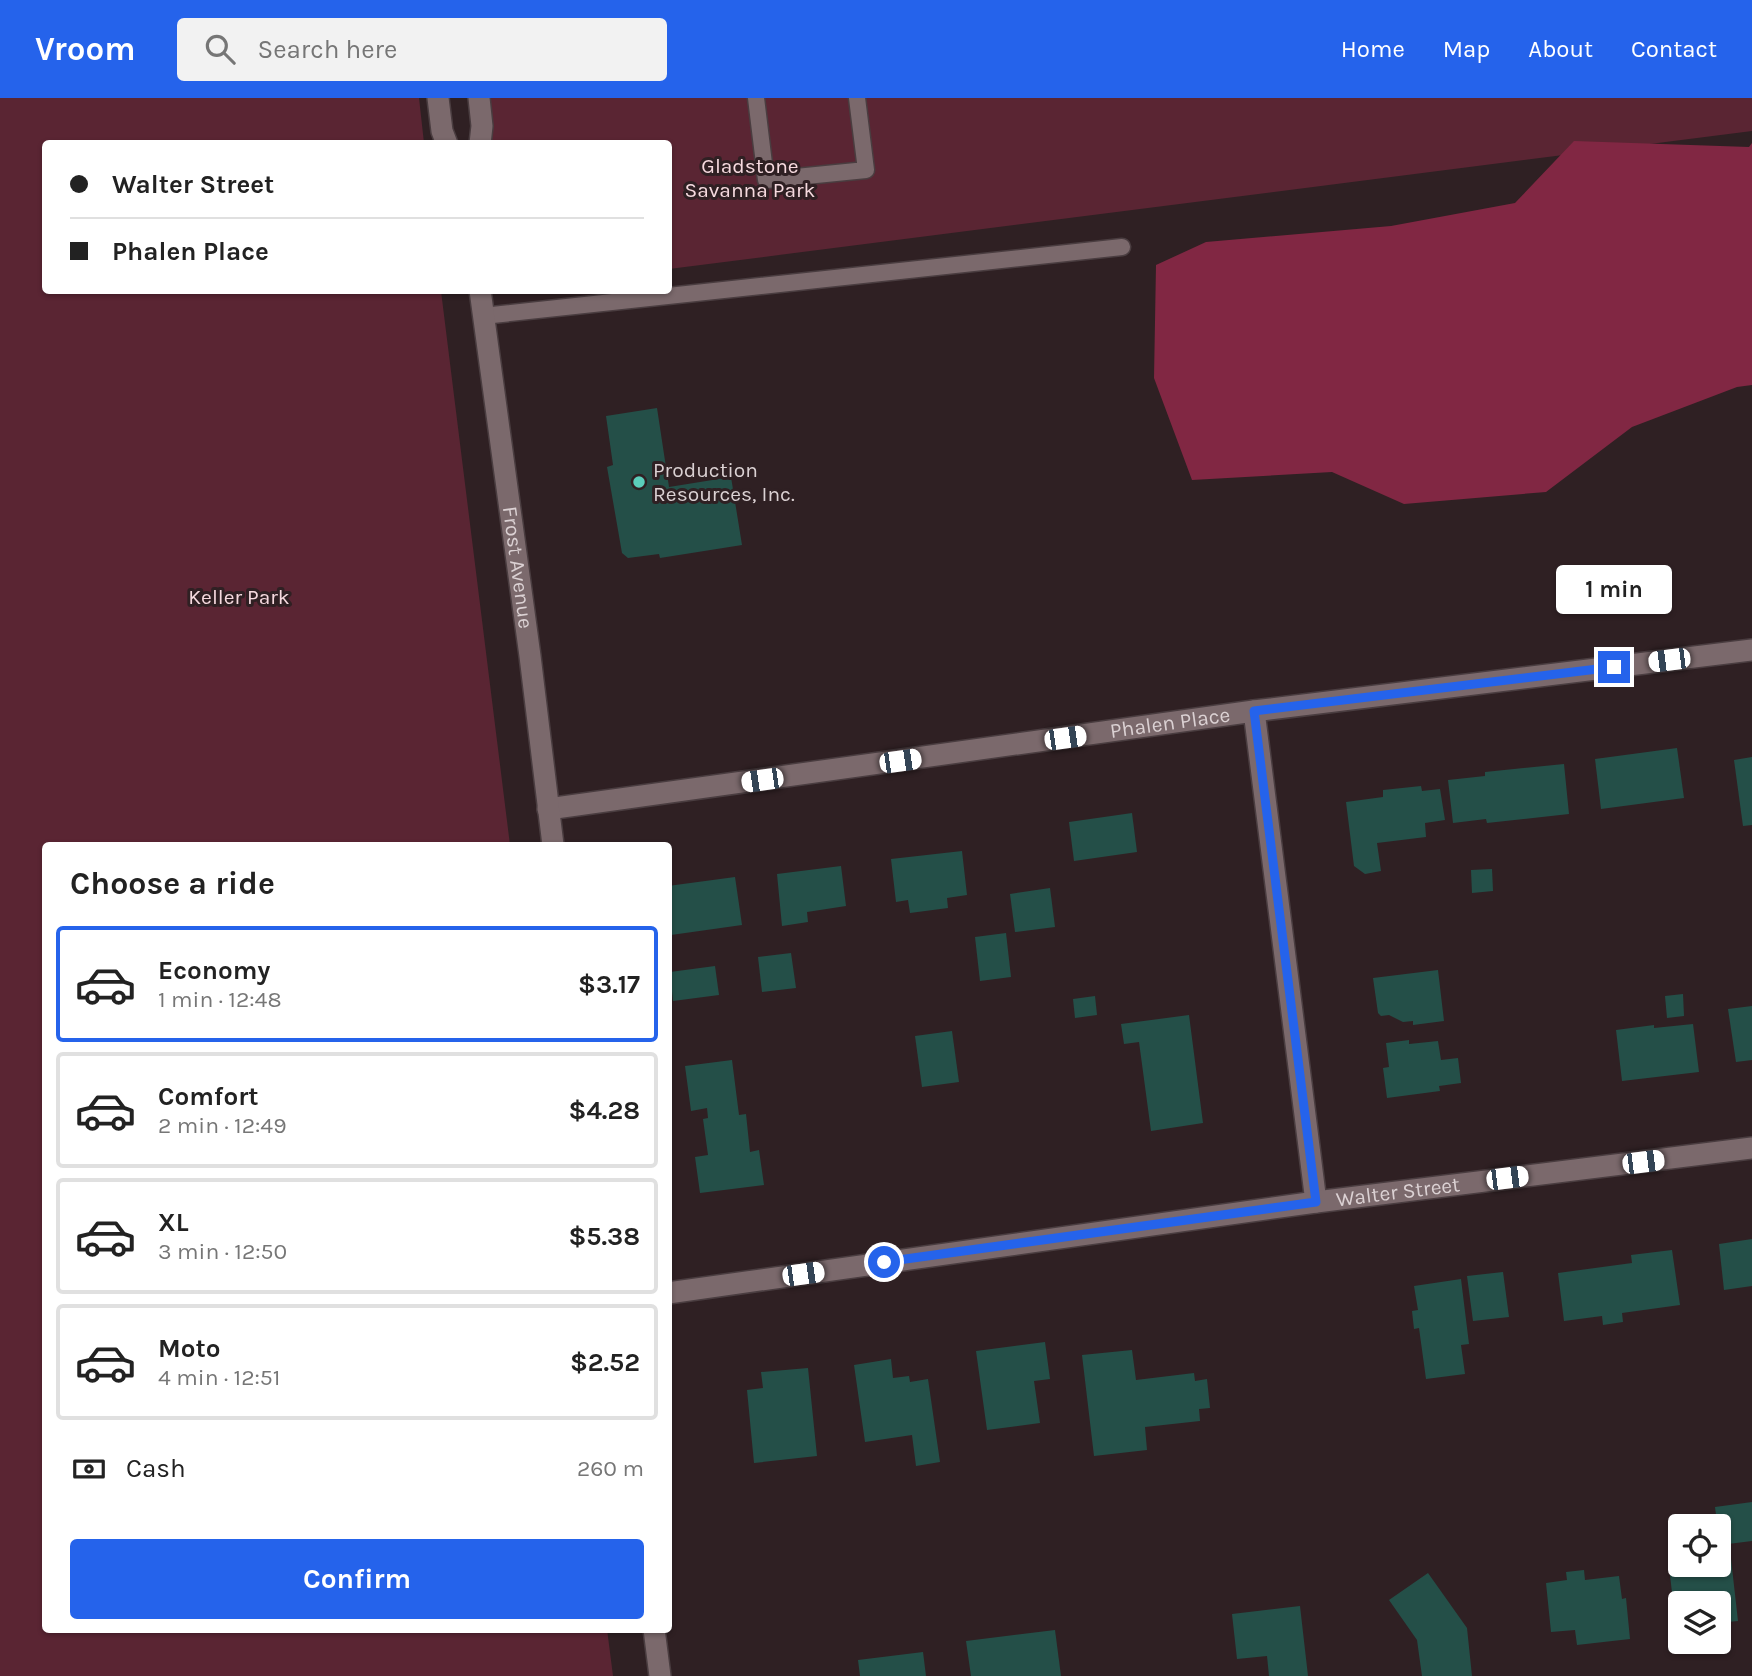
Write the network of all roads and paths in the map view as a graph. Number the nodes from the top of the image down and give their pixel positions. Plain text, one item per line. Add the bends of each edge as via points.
1 (439, 98) edge
2 (479, 98) edge
3 (756, 98) edge
4 (857, 98) edge
5 (445, 140) edge
6 (480, 140) edge
7 (1122, 247) dead end
8 (480, 294) edge
9 (483, 316) junction
10 (1752, 650) edge
11 (1254, 711) junction
12 (548, 809) junction
13 (553, 842) edge
14 (1752, 1148) edge
15 (1316, 1202) junction
16 (672, 1292) edge
17 (655, 1633) edge
18 (660, 1676) edge

1 - 5 street
2 - 6 street
3 - 4 lane via 766,180 866,170
7 - 9 lane
8 - 9 street, Frost Avenue
9 - 12 street, Frost Avenue
10 - 11 street, Phalen Place
11 - 12 street, Phalen Place
11 - 15 street
12 - 13 street, Frost Avenue
14 - 15 street, Walter Street
15 - 16 street, Walter Street
17 - 18 street

